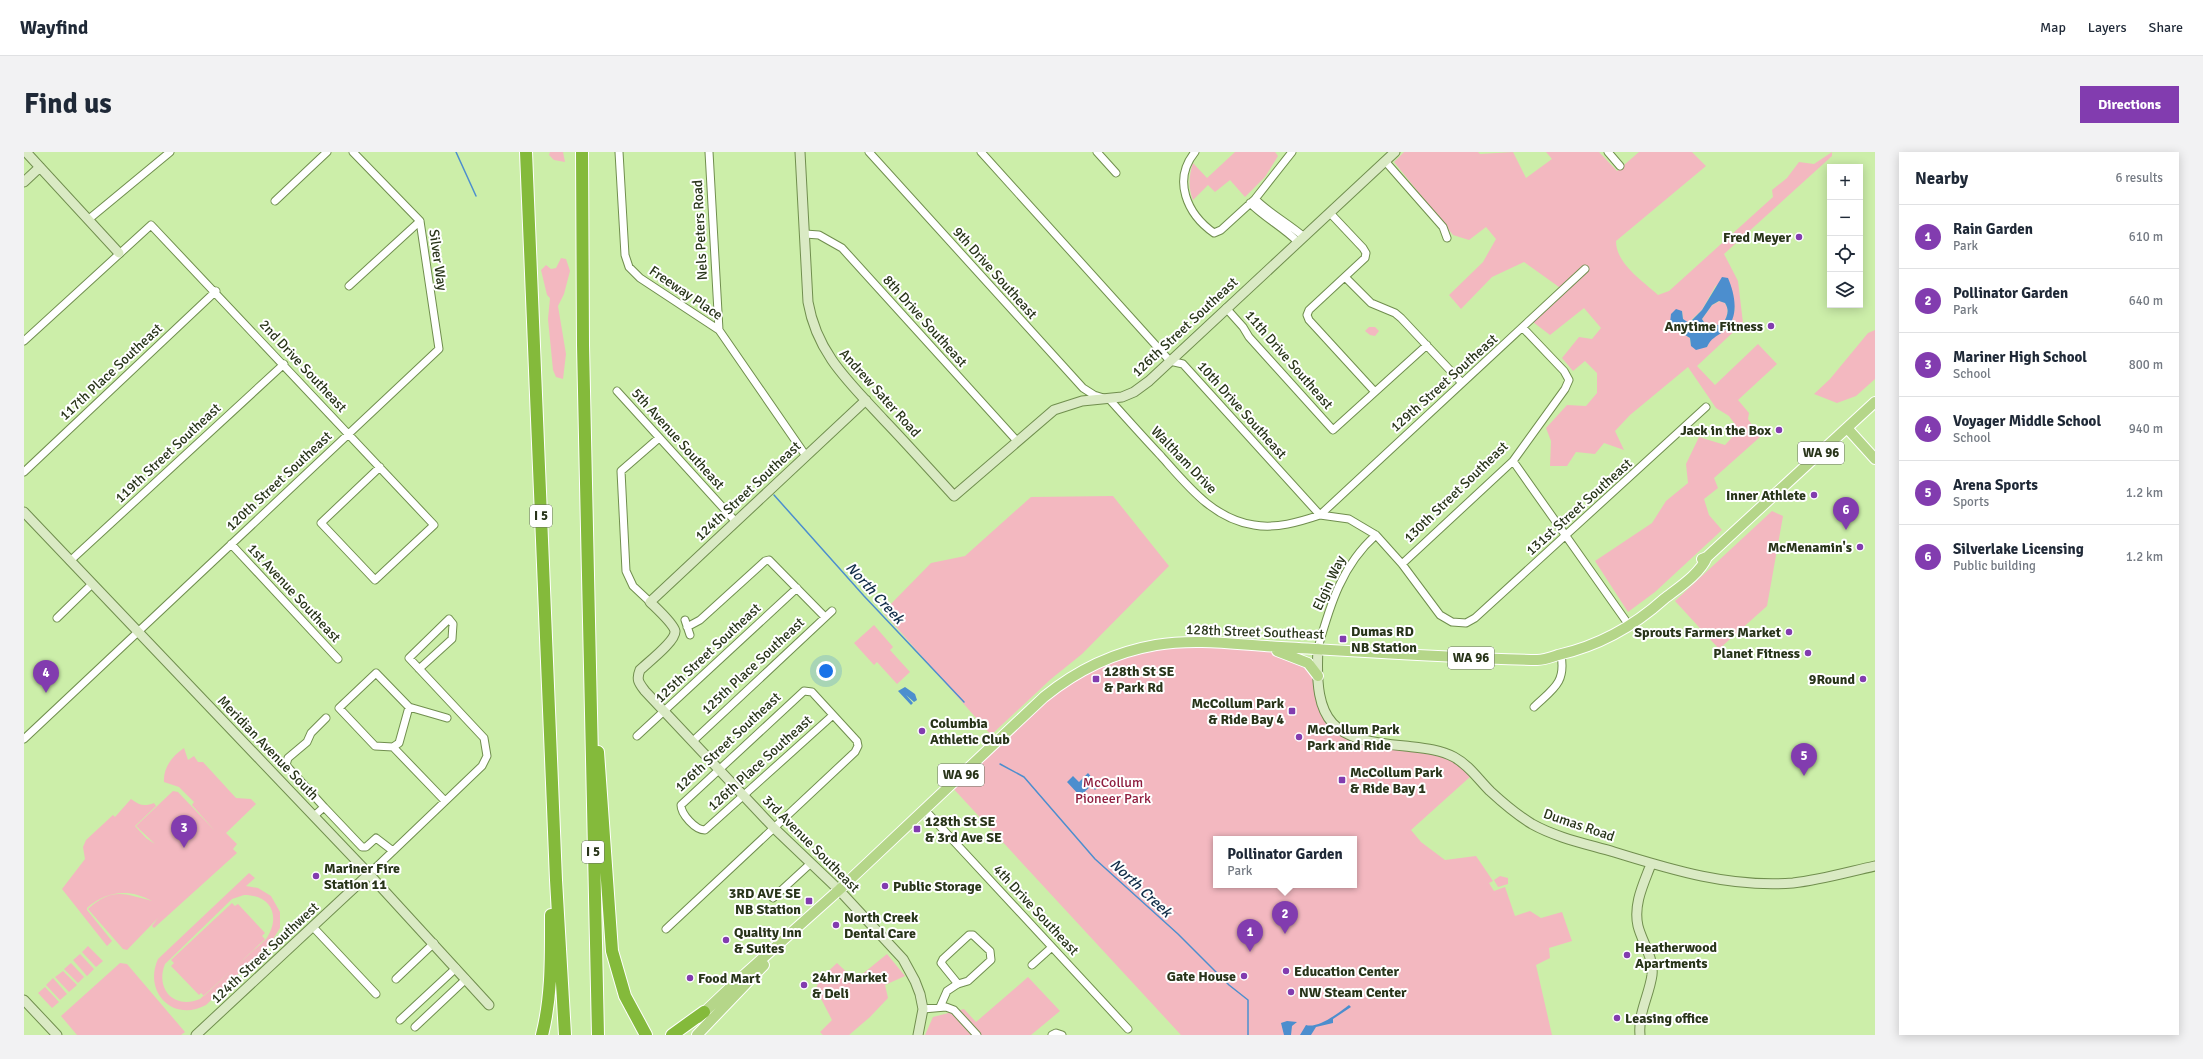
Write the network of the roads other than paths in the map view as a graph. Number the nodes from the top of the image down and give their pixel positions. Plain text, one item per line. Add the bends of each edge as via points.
1 (26, 152) edge
2 (170, 152) edge
3 (327, 152) edge
4 (354, 152) edge
5 (526, 152) edge
6 (582, 152) edge
7 (619, 152) edge
8 (710, 152) edge
9 (800, 152) edge
10 (869, 152) edge
11 (981, 152) edge
12 (1097, 152) edge
13 (1292, 152) edge
14 (1395, 152) edge
15 (1608, 152) edge
16 (1193, 154) edge
17 (1385, 161) junction
18 (1620, 166) dead end
19 (40, 167) junction
20 (1116, 173) dead end
21 (24, 182) edge
22 (275, 201) dead end
23 (1252, 201) junction
24 (1330, 213) junction
25 (89, 219) junction
26 (420, 221) junction
27 (805, 234) junction
28 (1447, 238) dead end
29 (1301, 239) junction
30 (119, 253) junction
31 (1585, 269) dead end
32 (1345, 277) junction
33 (349, 286) dead end
34 (216, 292) junction
35 (1226, 308) junction
36 (1523, 328) junction
37 (719, 330) junction
38 (24, 341) edge
39 (1427, 345) junction
40 (439, 349) joint
41 (1170, 361) junction
42 (284, 364) junction
43 (1462, 383) junction
44 (617, 391) dead end
45 (1375, 392) junction
46 (866, 400) junction
47 (1110, 400) junction
48 (1875, 402) edge
49 (1706, 407) dead end
50 (1847, 428) junction
51 (349, 434) junction
52 (659, 438) junction
53 (1017, 441) junction
54 (806, 456) junction
55 (1875, 459) edge
56 (1513, 461) junction
57 (380, 467) junction
58 (24, 472) edge
59 (954, 496) joint
60 (24, 512) edge
61 (1320, 514) junction
62 (736, 522) junction
63 (1376, 535) junction
64 (1567, 535) junction
65 (231, 544) junction
66 (1707, 557) junction
67 (70, 561) junction
68 (1402, 564) junction
69 (92, 584) junction
70 (797, 588) junction
71 (650, 602) junction
72 (832, 611) dead end
73 (57, 618) dead end
74 (825, 618) junction
75 (1626, 621) junction
76 (138, 633) junction
77 (690, 635) dead end
78 (1259, 645) junction
79 (1318, 648) junction
80 (1561, 655) junction
81 (1530, 658) junction
82 (338, 659) dead end
83 (419, 669) junction
84 (590, 669) junction
85 (1318, 676) junction
86 (1534, 706) dead end
87 (409, 707) junction
88 (665, 711) junction
89 (833, 716) junction
90 (326, 718) dead end
91 (447, 718) dead end
92 (637, 736) dead end
93 (24, 739) edge
94 (692, 741) junction
95 (393, 747) junction
96 (719, 769) junction
97 (744, 795) junction
98 (445, 801) junction
99 (324, 806) junction
100 (924, 809) junction
101 (314, 816) junction
102 (774, 828) junction
103 (705, 830) joint
104 (393, 851) junction
105 (811, 863) junction
106 (1651, 864) junction
107 (1875, 866) edge
108 (369, 874) junction
109 (556, 880) junction
110 (839, 890) junction
111 (773, 898) dead end
112 (313, 926) junction
113 (666, 929) dead end
114 (434, 943) junction
115 (1052, 947) junction
116 (764, 956) junction
117 (1032, 965) dead end
118 (456, 968) junction
119 (396, 979) dead end
120 (466, 979) junction
121 (958, 984) junction
122 (739, 989) junction
123 (376, 994) dead end
124 (24, 1000) edge
125 (489, 1005) dead end
126 (940, 1007) junction
127 (923, 1009) junction
128 (704, 1012) junction
129 (400, 1020) dead end
130 (415, 1027) dead end
131 (1128, 1029) dead end
132 (646, 1033) edge
133 (57, 1035) edge
134 (196, 1035) edge
135 (542, 1035) edge
136 (565, 1035) edge
137 (598, 1035) edge
138 (672, 1035) edge
139 (681, 1035) edge
140 (696, 1035) edge
141 (918, 1035) edge
142 (977, 1035) edge
143 (1052, 1035) edge
144 (1062, 1035) edge
145 (1640, 1035) edge

1 - 19 street
2 - 25 street
3 - 22 street
4 - 26 street, Silver Way
5 - 109 highway, I 5
6 - 84 highway, I 5
7 - 37 street, Freeway Place via 624,254 629,267 650,285
8 - 37 street, Nels Peters Road
9 - 27 street, Andrew Sater Road
10 - 47 street, 9th Drive Southeast via 1083,388 1094,396
11 - 41 street, 10th Drive Southeast
12 - 20 street
13 - 23 street
14 - 17 street, 126th Street Southeast
15 - 18 street
16 - 23 street via 1183,177 1186,199 1192,210 1214,233 1221,230
17 - 24 street, 126th Street Southeast
17 - 28 street via 1443,227
19 - 21 street
19 - 25 street
23 - 29 street via 1265,217
24 - 29 street, 126th Street Southeast
24 - 32 street via 1366,253 1365,258
25 - 30 street
26 - 33 street
26 - 40 street, Silver Way
27 - 46 street, Andrew Sater Road via 811,320 828,356
27 - 53 street, 8th Drive Southeast via 819,235 842,248
29 - 35 street, 126th Street Southeast
30 - 34 street, 2nd Drive Southeast via 151,225
30 - 38 street
31 - 36 street, 129th Street Southeast
32 - 39 street via 1370,303 1395,313
32 - 45 street via 1309,310 1307,315
34 - 42 street, 2nd Drive Southeast
34 - 58 street, 117th Place Southeast
35 - 41 street, 126th Street Southeast
35 - 45 street, 11th Drive Southeast via 1333,430
36 - 43 street, 129th Street Southeast
36 - 56 street, 130th Street Southeast via 1564,371 1569,380 1566,389
37 - 54 street, Freeway Place
39 - 43 street
39 - 45 street
40 - 51 street, 120th Street Southeast
41 - 47 street, 126th Street Southeast via 1134,392
41 - 61 street, 10th Drive Southeast via 1183,364
42 - 51 street, 2nd Drive Southeast
42 - 67 street, 119th Street Southeast
43 - 61 street, 129th Street Southeast
44 - 52 street, 5th Avenue Southeast
46 - 54 street, 124th Street Southeast
46 - 59 street, Andrew Sater Road
47 - 53 street, 126th Street Southeast via 1082,402 1054,410
47 - 61 street, Waltham Drive via 1192,490 1222,513 1255,526 1281,525
48 - 50 main road, WA 96
49 - 64 street, 131st Street Southeast
50 - 55 main road
50 - 66 main road, WA 96
51 - 57 street, 2nd Drive Southeast
51 - 65 street, 120th Street Southeast
52 - 62 street, 5th Avenue Southeast
52 - 71 street via 621,471 626,571 634,586
53 - 59 street, 126th Street Southeast
54 - 62 street, 124th Street Southeast
56 - 64 street
56 - 68 street, 130th Street Southeast
57 - 57 street, 2nd Drive Southeast via 321,523 375,580 434,525
60 - 67 street, Meridian Avenue South
61 - 63 street via 1349,519
62 - 71 street, 124th Street Southeast
63 - 68 street
63 - 79 street, Elgin Way via 1360,549 1349,565 1329,609
64 - 68 street, 131st Street Southeast via 1475,618 1466,623 1452,622 1440,615
64 - 75 street
65 - 76 street, 120th Street Southeast
65 - 82 street, 1st Avenue Southeast
66 - 75 main road, WA 96 via 1700,559 1664,592
66 - 80 main road, WA 96 via 1704,564 1676,590 1629,626 1599,641
67 - 69 street, Meridian Avenue South
69 - 73 street
69 - 76 street, Meridian Avenue South
70 - 74 street
70 - 77 street via 770,560 765,561 700,620 686,624
70 - 88 street, 125th Street Southeast
71 - 88 street, 3rd Avenue Southeast via 675,630 671,641 640,670 637,677 639,683
72 - 74 street, 125th Place Southeast
74 - 94 street, 125th Place Southeast
75 - 81 main road, WA 96 via 1595,637 1535,653
76 - 93 street, 120th Street Southeast
76 - 101 street, Meridian Avenue South
78 - 79 main road, 128th Street Southeast / WA 96
78 - 85 main road via 1303,660 1313,667
78 - 100 main road, 128th Street Southeast / WA 96 via 1211,642 1157,645 1130,651 1087,669 1044,697
79 - 81 main road, 128th Street Southeast / WA 96 via 1487,659
79 - 85 street, Dumas Road
80 - 81 main road, WA 96 via 1537,660
80 - 86 street via 1564,669 1557,685
83 - 83 street via 409,658 449,619 453,624 452,639
83 - 98 street via 484,738 487,756 482,766
84 - 132 highway via 602,784 612,951 622,988
84 - 137 highway, I 5
85 - 106 street, Dumas Road via 1319,691 1326,714 1334,725 1348,735 1369,743 1433,750 1453,756 1472,771 1502,802 1533,824 1559,835
87 - 91 street
87 - 95 street via 399,743
87 - 95 street via 376,673 339,708 375,746
88 - 92 street, 125th Street Southeast
88 - 94 street, 3rd Avenue Southeast
89 - 96 street, 126th Street Southeast via 812,692 804,691
89 - 97 street, 126th Place Southeast
89 - 102 street via 857,741 855,752
90 - 99 street via 306,742 288,758 286,765
94 - 96 street, 3rd Avenue Southeast
95 - 98 street
96 - 97 street, 3rd Avenue Southeast
96 - 103 street, 126th Street Southeast via 682,805 683,813 698,828
97 - 102 street, 3rd Avenue Southeast
97 - 103 street, 126th Place Southeast
98 - 104 street
99 - 101 street
99 - 104 street via 362,847 366,848 376,838
100 - 110 main road, 128th Street Southeast / WA 96
100 - 115 street, 4th Drive Southeast
101 - 108 street, Meridian Avenue South
102 - 105 street, 3rd Avenue Southeast
102 - 113 street
104 - 108 street
105 - 110 street, 3rd Avenue Southeast
105 - 111 street
106 - 107 street, Dumas Road via 1691,875 1746,883 1794,883
106 - 145 street via 1637,905 1638,925 1650,959 1652,974 1642,1007
108 - 112 street, 124th Street Southwest
108 - 114 street, Meridian Avenue South
109 - 135 highway via 550,900 551,971
109 - 136 highway, I 5
110 - 116 main road, 128th Street Southeast / WA 96
110 - 122 main road, 128th Street Southeast / WA 96 via 831,901
110 - 127 street, 3rd Avenue Southeast via 903,959 916,981
112 - 123 street
112 - 134 street, 124th Street Southwest
114 - 118 street, Meridian Avenue South
114 - 119 street
115 - 117 street
115 - 131 street, 4th Drive Southeast
116 - 122 main road via 761,963 742,981
116 - 128 main road, 128th Street Southeast / WA 96
118 - 120 street, Meridian Avenue South
118 - 129 street
120 - 125 street, Meridian Avenue South
120 - 130 street
121 - 121 street via 968,981 991,960 990,951 973,935 969,935 941,963
121 - 126 street via 947,991
122 - 140 main road, 128th Street Southeast / WA 96
124 - 133 street
126 - 127 street
126 - 142 street via 954,1010
127 - 141 street
128 - 138 highway
128 - 139 main road, 128th Street Southeast / WA 96
143 - 144 street

